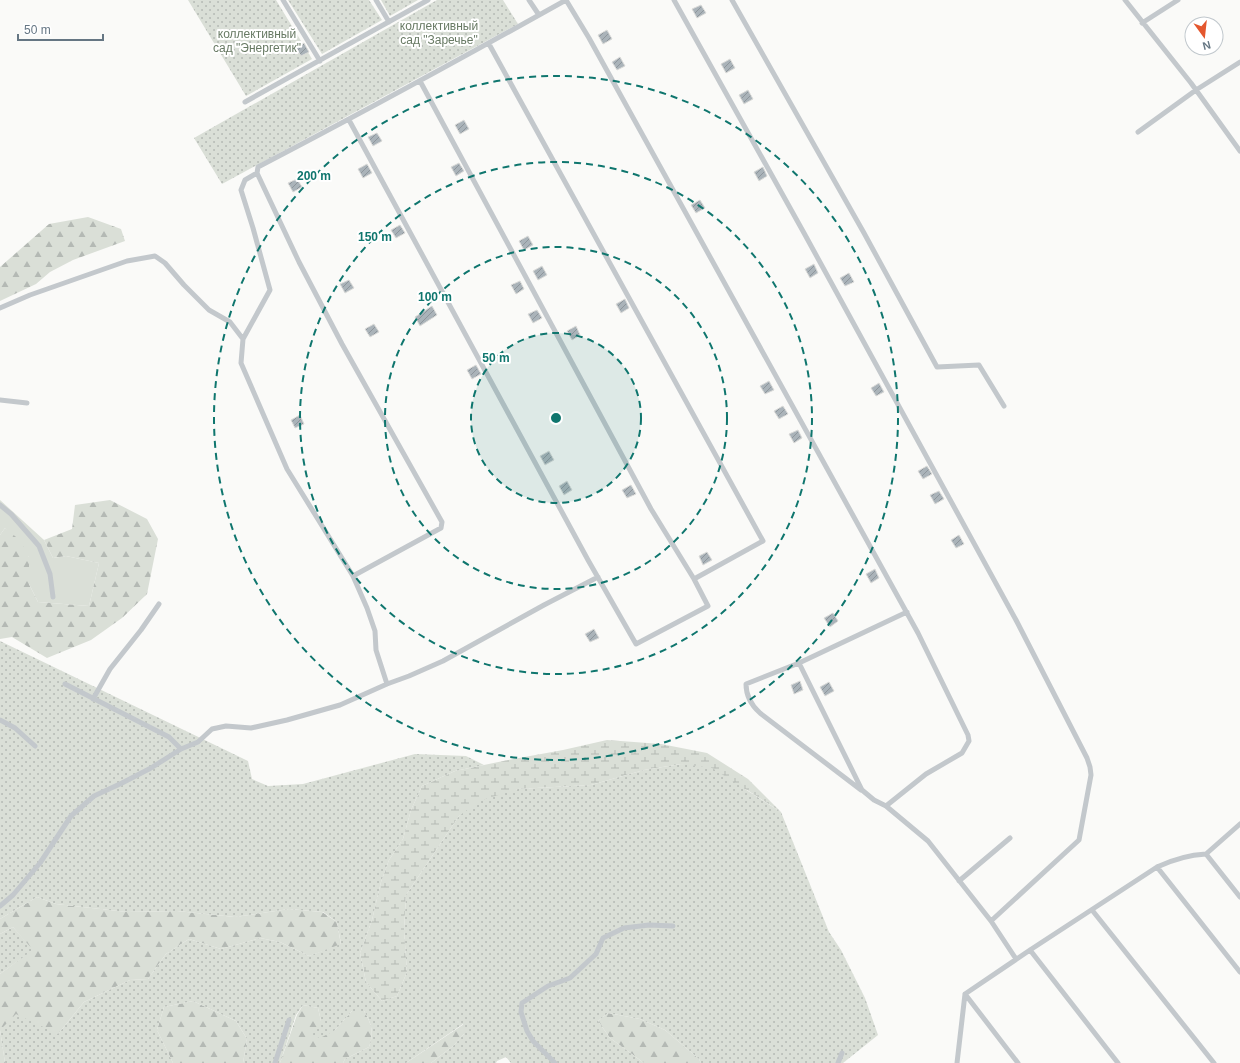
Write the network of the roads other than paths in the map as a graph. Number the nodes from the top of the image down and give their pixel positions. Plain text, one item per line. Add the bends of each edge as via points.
1 (283, 0) edge
2 (376, 0) edge
3 (428, 0) edge
4 (529, 0) edge
5 (566, 0) edge
6 (674, 0) edge
7 (732, 0) edge
8 (1125, 0) edge
9 (1178, 0) edge
10 (539, 15) junction
11 (389, 22) junction
12 (1142, 23) junction
13 (489, 44) junction
14 (320, 61) junction
15 (1240, 62) edge
16 (420, 81) junction
17 (1196, 90) junction
18 (245, 102) dead end
19 (349, 120) junction
20 (1138, 132) dead end
21 (1240, 151) edge
22 (257, 173) junction
23 (0, 308) edge
24 (243, 339) junction
25 (0, 400) edge
26 (27, 403) dead end
27 (1004, 406) dead end
28 (0, 505) edge
29 (353, 576) junction
30 (598, 577) junction
31 (694, 579) junction
32 (53, 597) dead end
33 (159, 604) dead end
34 (906, 612) junction
35 (799, 663) junction
36 (65, 684) dead end
37 (387, 684) junction
38 (93, 698) junction
39 (0, 720) edge
40 (35, 746) dead end
41 (181, 749) junction
42 (862, 790) junction
43 (886, 806) junction
44 (1240, 824) edge
45 (1010, 838) dead end
46 (1206, 854) junction
47 (1157, 867) junction
48 (959, 881) junction
49 (1240, 897) edge
50 (0, 906) edge
51 (1092, 910) junction
52 (991, 921) junction
53 (673, 926) dead end
54 (1030, 950) junction
55 (1016, 959) junction
56 (1240, 972) edge
57 (965, 994) junction
58 (289, 1020) dead end
59 (842, 1053) dead end
60 (276, 1063) edge
61 (555, 1063) edge
62 (838, 1063) edge
63 (957, 1063) edge
64 (1018, 1063) edge
65 (1118, 1063) edge
66 (1214, 1063) edge

1 - 14 lane
2 - 11 lane
3 - 11 lane
4 - 10 lane
5 - 10 lane
5 - 34 lane
6 - 52 lane via 1016,620 1089,762 1090,785 1079,840
7 - 27 lane via 937,367 979,365
8 - 12 lane
9 - 12 lane
10 - 13 lane
11 - 14 lane
12 - 17 lane
13 - 16 lane
13 - 31 lane via 763,541
14 - 18 lane
15 - 17 lane
16 - 19 lane
16 - 31 lane via 651,509
17 - 20 lane
17 - 21 lane
19 - 22 lane via 258,167
19 - 30 lane
22 - 24 lane via 245,180 241,190 270,290
22 - 29 lane via 299,262 342,344 442,522 441,528
23 - 24 lane via 128,261 155,256 209,310 230,322
24 - 29 lane via 241,363 287,469
25 - 26 lane
28 - 32 lane via 39,546 50,574
29 - 37 lane via 368,608 375,631 376,650
30 - 31 lane via 636,644 708,606
30 - 37 lane via 444,661
33 - 38 lane via 110,668
34 - 35 lane
34 - 43 lane via 970,741 962,753 926,774
35 - 42 lane
35 - 42 lane via 746,684 747,696 760,713
36 - 38 lane
37 - 41 lane via 340,705 287,720 250,728 226,726 212,729 198,742
38 - 41 lane via 169,737
39 - 40 lane via 15,728
41 - 50 lane via 151,768 94,796 71,816 40,863 13,895
42 - 43 lane
43 - 48 lane via 928,841
44 - 46 lane
45 - 48 lane
46 - 47 lane via 1173,859
46 - 49 lane
47 - 51 lane
47 - 56 lane
48 - 52 lane
51 - 54 lane
51 - 66 lane
52 - 55 lane
53 - 61 lane via 624,928 603,938 596,954 570,978 548,986 522,1003 521,1012 533,1042
54 - 55 lane
54 - 65 lane
55 - 57 lane
57 - 63 lane
57 - 64 lane
58 - 60 lane
59 - 62 lane

